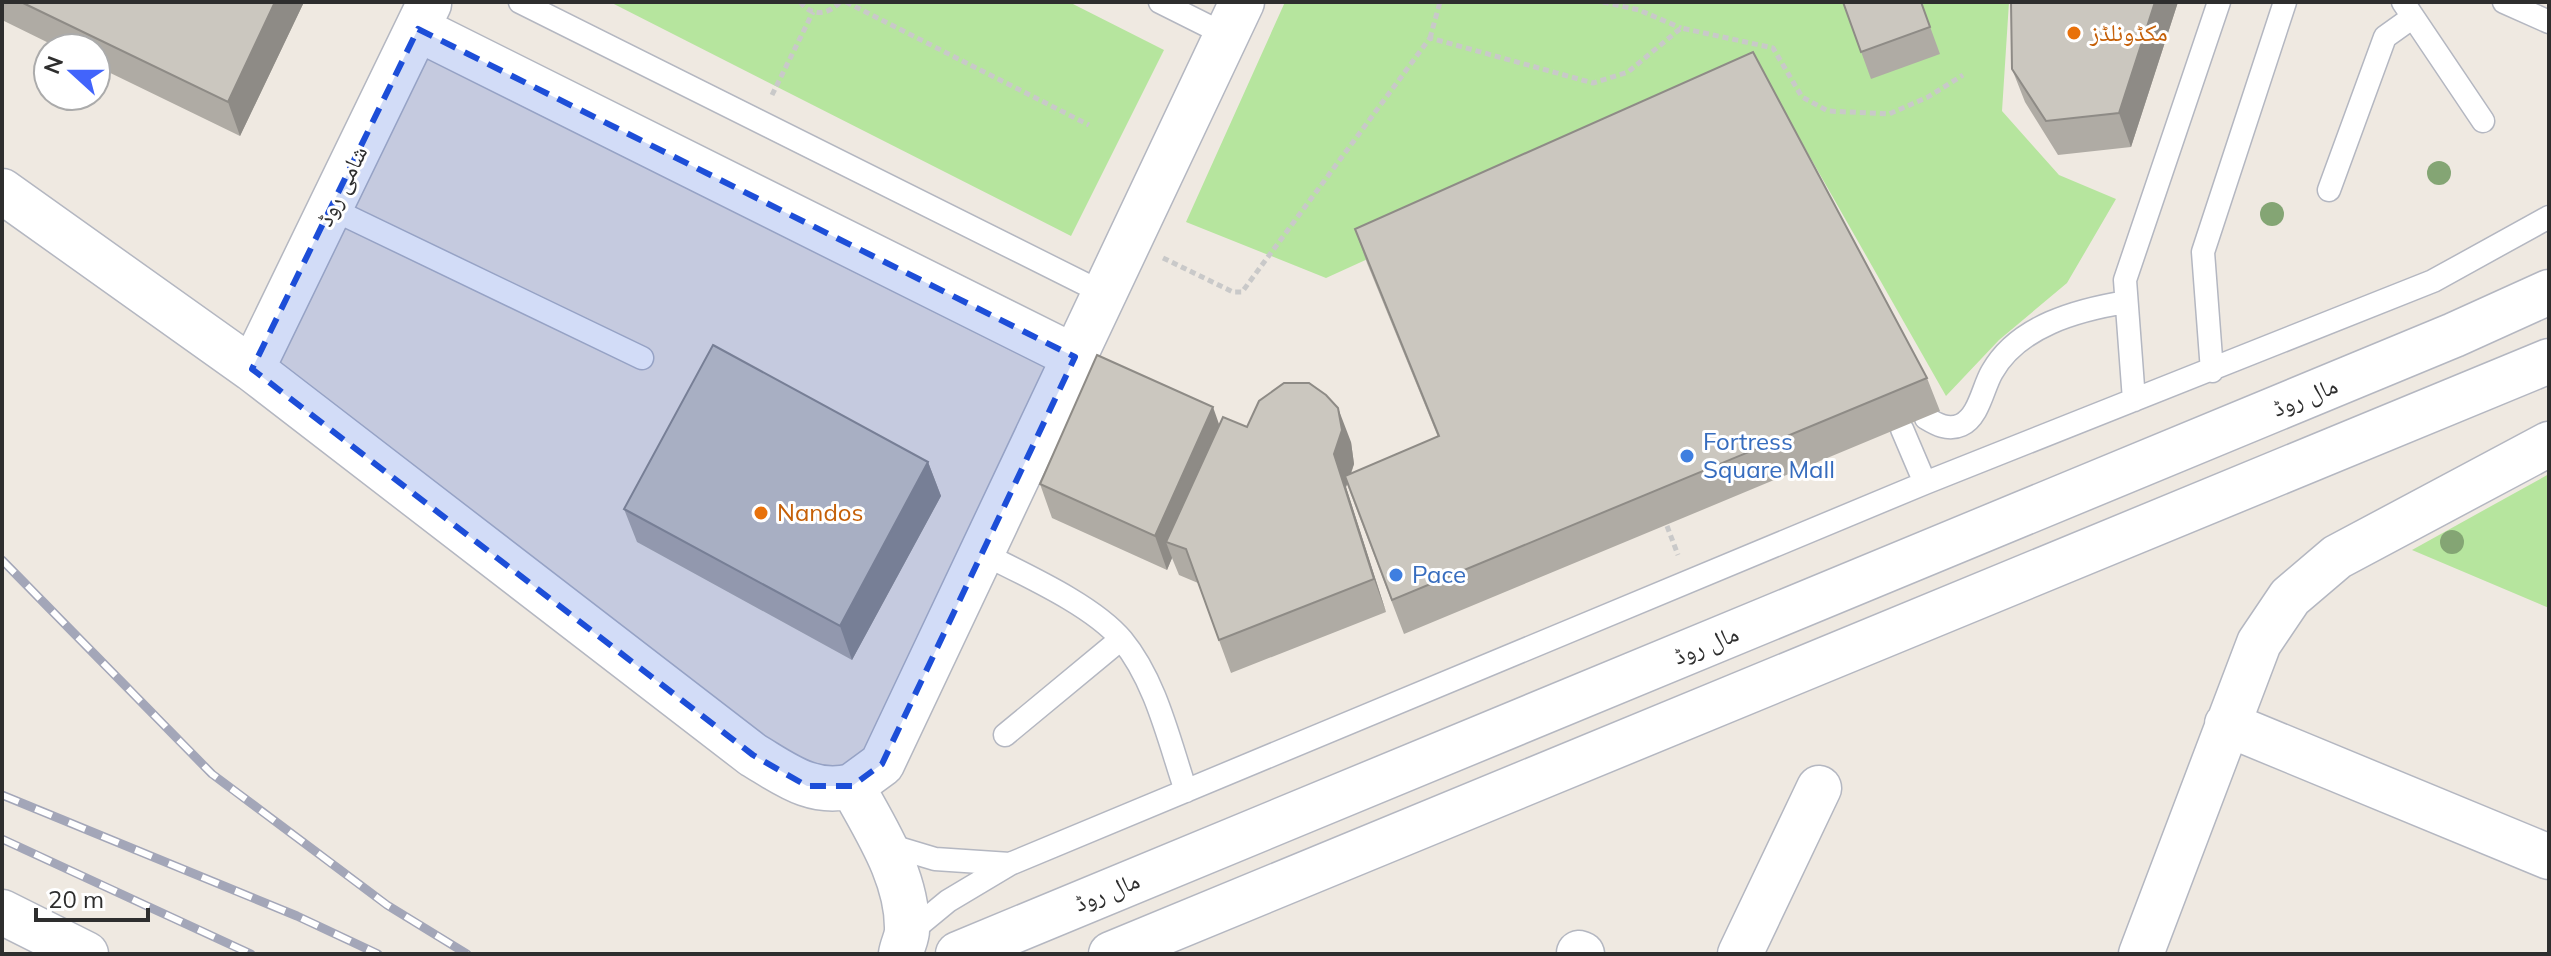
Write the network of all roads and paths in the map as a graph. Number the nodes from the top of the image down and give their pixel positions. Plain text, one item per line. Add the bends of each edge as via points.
1 (520, 2) edge
2 (800, 2) edge
3 (840, 2) edge
4 (846, 2) edge
5 (1160, 2) edge
6 (1440, 2) edge
7 (1603, 2) edge
8 (2219, 2) edge
9 (2285, 2) edge
10 (2504, 2) edge
11 (2408, 10) edge
12 (813, 12) junction
13 (424, 15) edge
14 (1234, 19) edge
15 (2549, 22) edge
16 (1681, 28) junction
17 (1430, 38) junction
18 (1963, 75) dead end
19 (758, 121) junction
20 (2483, 121) dead end
21 (1089, 125) dead end
22 (2329, 190) dead end
23 (2, 191) edge
24 (330, 208) junction
25 (2549, 217) edge
26 (1129, 241) junction
27 (2549, 292) edge
28 (1105, 294) junction
29 (2126, 302) junction
30 (1075, 357) junction
31 (642, 358) dead end
32 (2549, 361) edge
33 (252, 369) junction
34 (2212, 371) junction
35 (2134, 400) junction
36 (1926, 418) dead end
37 (1902, 429) dead end
38 (2549, 444) edge
39 (1925, 483) junction
40 (982, 553) junction
41 (1121, 639) junction
42 (2227, 724) junction
43 (1005, 735) dead end
44 (852, 786) junction
45 (1819, 788) dead end
46 (1186, 791) junction
47 (882, 843) junction
48 (2549, 857) edge
49 (1010, 864) junction
50 (2, 912) edge
51 (904, 944) edge
52 (86, 954) edge
53 (958, 954) edge
54 (1111, 954) edge
55 (1740, 954) edge
56 (2141, 954) edge

1 - 19 lane
2 - 12 path
3 - 12 path via 832,10
4 - 21 path
5 - 14 lane
6 - 17 path
7 - 16 path
8 - 29 lane via 2125,280
9 - 34 lane via 2203,252
10 - 15 lane
11 - 20 lane
11 - 22 lane via 2385,37
12 - 19 path
13 - 24 street, شامی روڈ
13 - 30 street
14 - 26 street
16 - 17 path via 1628,72 1593,83
16 - 18 path via 1773,48 1802,97 1828,111 1889,114
17 - 26 path via 1242,292
19 - 28 lane
23 - 33 street
24 - 31 lane
24 - 33 street, شامی روڈ
25 - 34 lane via 2433,281
26 - 28 street
27 - 53 street, مال روڈ
28 - 30 street
29 - 35 lane
29 - 36 lane via 2092,307 2019,340 2003,355 1961,426 1942,427
30 - 40 street
32 - 54 street
33 - 44 street via 753,755 807,786
34 - 35 lane
35 - 39 lane
37 - 39 lane
38 - 42 street via 2337,557 2290,597 2259,643
39 - 46 lane
40 - 41 lane via 1062,594
40 - 44 street via 882,764
41 - 43 lane
41 - 46 lane via 1154,696
42 - 48 street
42 - 56 street
44 - 47 street
45 - 55 street
46 - 49 lane
47 - 49 lane via 935,859
47 - 51 street via 906,907
49 - 51 lane via 948,901
50 - 52 street

